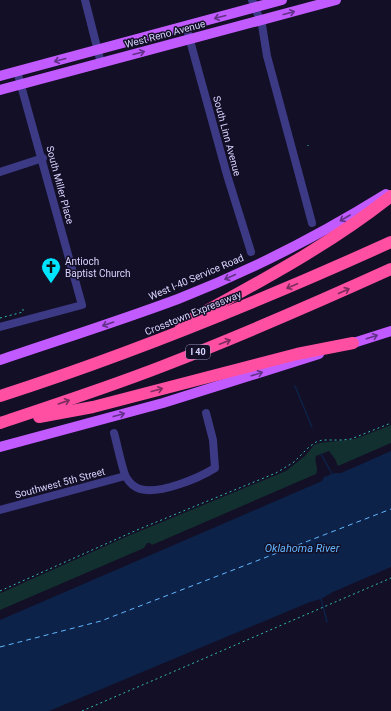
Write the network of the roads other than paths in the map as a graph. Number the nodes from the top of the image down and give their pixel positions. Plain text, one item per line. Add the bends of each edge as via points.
1 (85, 0) edge
2 (282, 0) edge
3 (325, 1) edge
4 (253, 4) edge
5 (260, 20) junction
6 (186, 26) junction
7 (190, 40) junction
8 (98, 50) junction
9 (101, 63) junction
10 (17, 71) junction
11 (0, 76) edge
12 (21, 84) junction
13 (0, 90) edge
14 (42, 158) junction
15 (0, 172) edge
16 (391, 191) edge
17 (391, 196) edge
18 (312, 223) dead end
19 (391, 242) edge
20 (251, 252) dead end
21 (391, 269) edge
22 (0, 327) edge
23 (391, 331) edge
24 (354, 343) junction
25 (140, 348) junction
26 (0, 360) edge
27 (0, 396) edge
28 (206, 412) dead end
29 (0, 423) edge
30 (114, 433) dead end
31 (0, 447) edge
32 (125, 476) junction
33 (0, 510) edge

1 - 8 street
2 - 4 main road, West Reno Avenue
5 -> 3 main road, West Reno Avenue
4 - 5 street
4 -> 6 main road, West Reno Avenue
5 - 7 main road, West Reno Avenue
5 - 18 street via 267,56
6 - 7 street, South Linn Avenue
6 - 8 main road, West Reno Avenue
9 -> 7 main road, West Reno Avenue
7 - 20 street, South Linn Avenue
8 - 9 street
8 -> 10 main road, West Reno Avenue
9 - 12 main road, West Reno Avenue
10 - 11 main road, West Reno Avenue
10 - 12 street, South Miller Place
12 - 13 main road, West Reno Avenue
12 - 14 street, South Miller Place
14 - 15 street
14 - 22 street, South Miller Place via 82,304
16 -> 26 main road, West I-40 Service Road via 306,240 211,285 135,315
17 - 25 highway via 312,251
19 -> 25 highway, Crosstown Expressway / I 40 via 226,314
29 -> 21 highway, I 40 via 87,394 210,347
24 -> 23 main road
29 -> 24 highway via 93,407 297,354
31 -> 24 main road via 163,404
25 - 27 highway, Crosstown Expressway / I 40
28 - 32 street via 213,440 215,468 204,476 154,490 140,489
30 - 32 street
32 - 33 street, Southwest 5th Street

